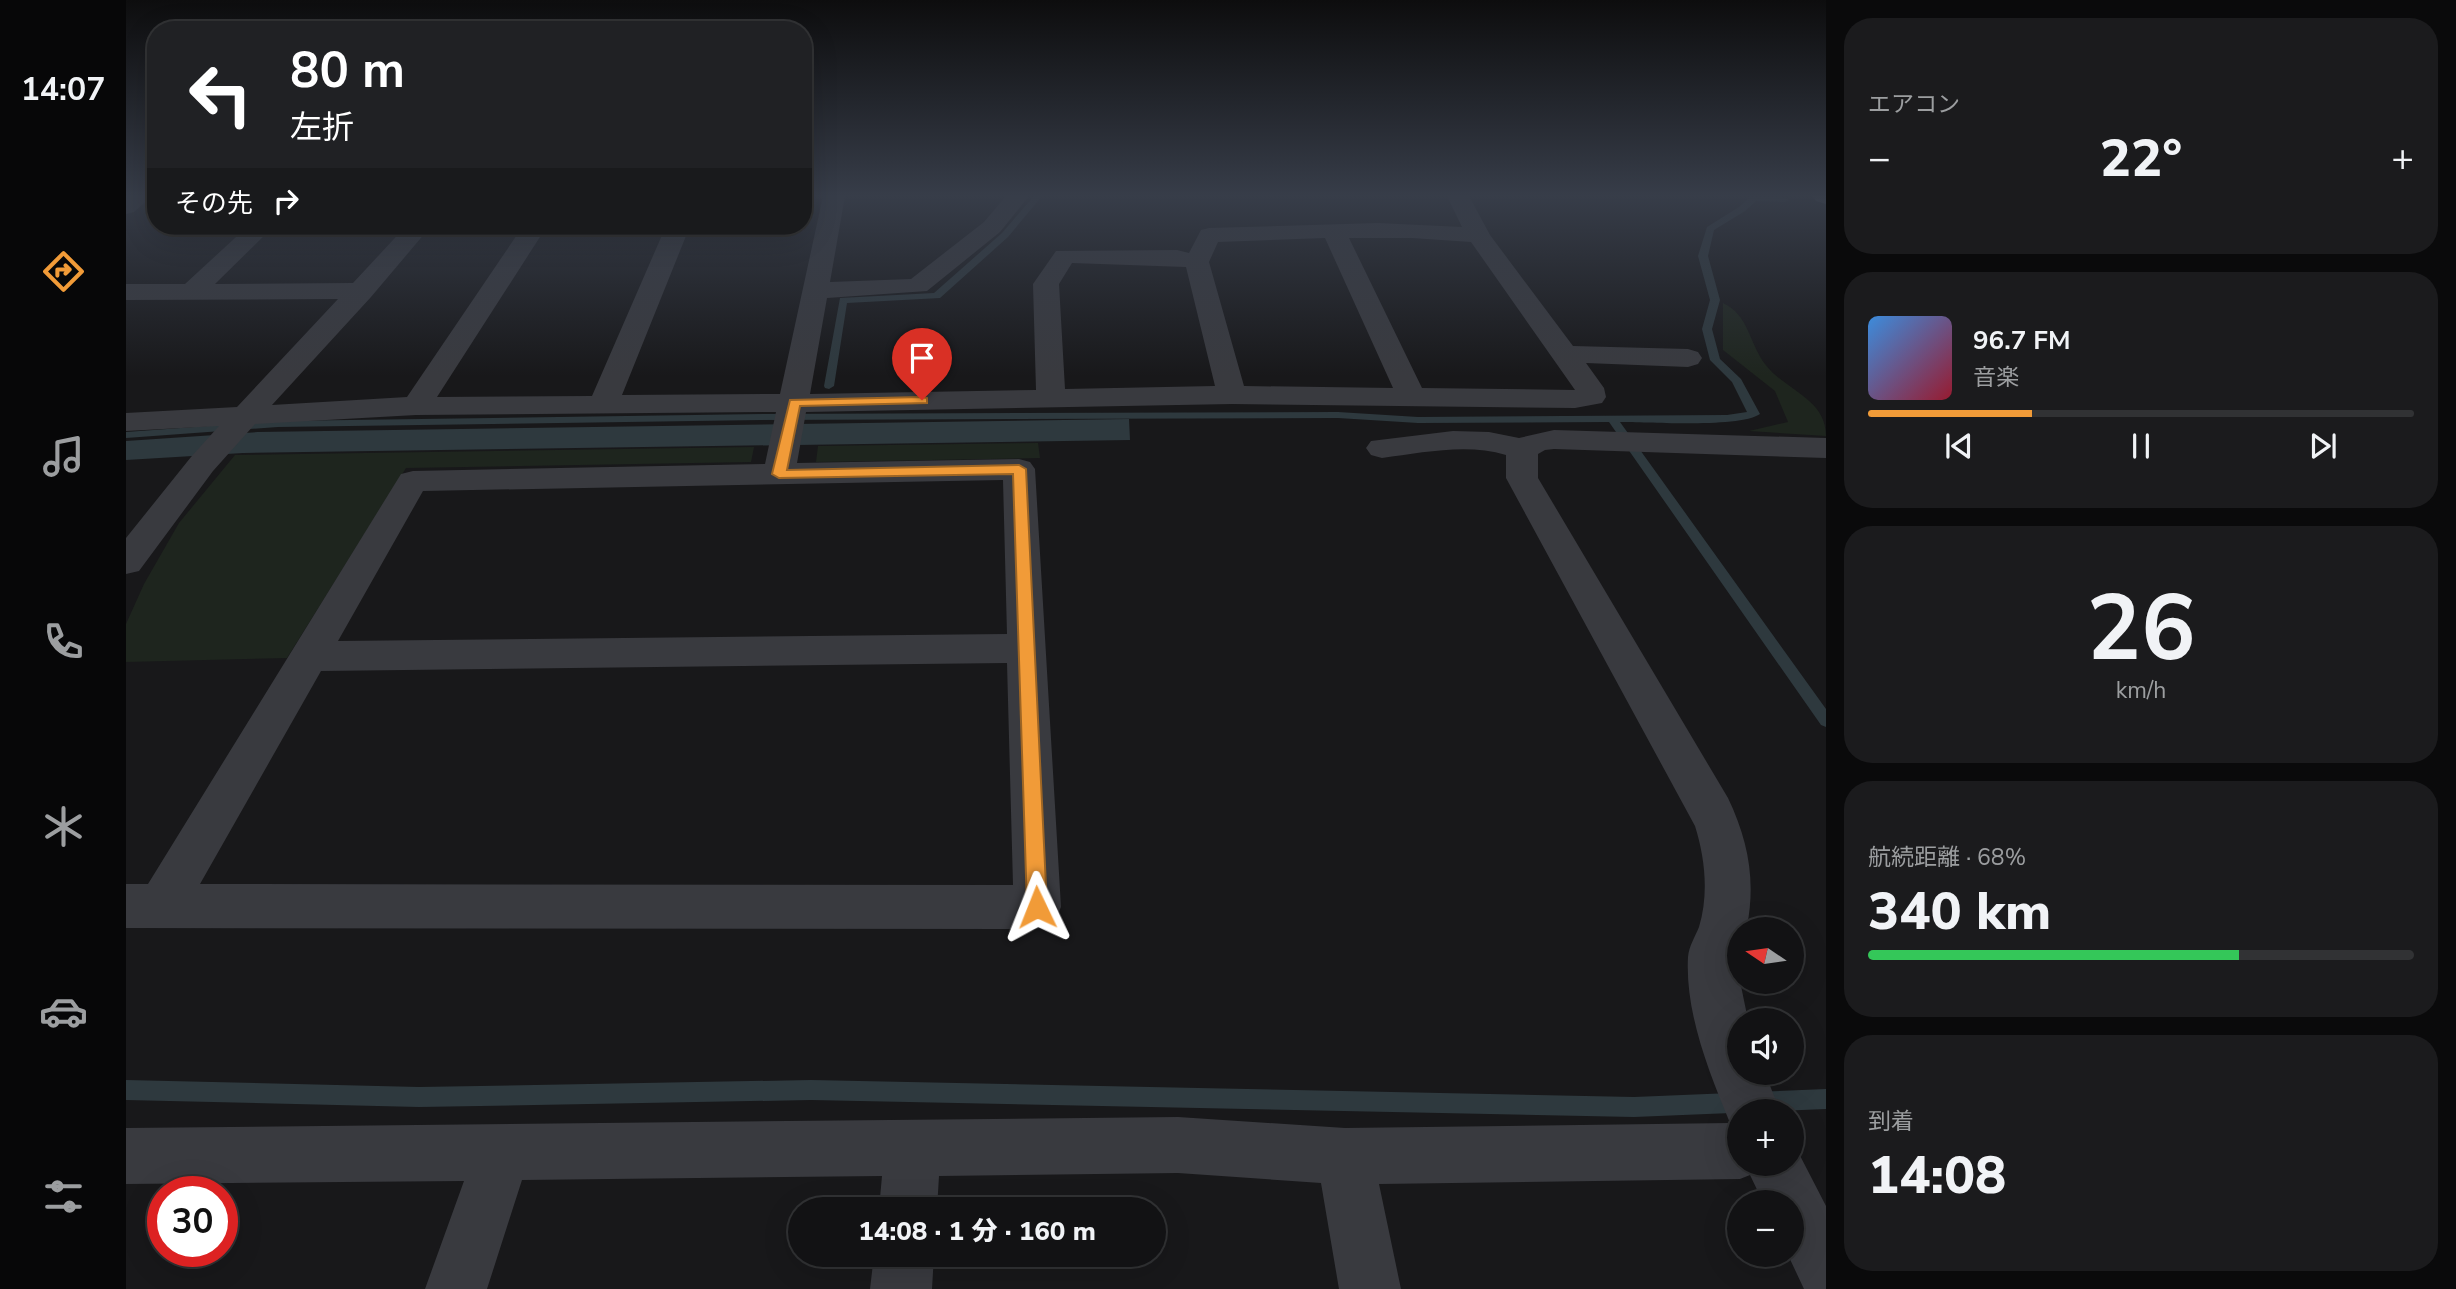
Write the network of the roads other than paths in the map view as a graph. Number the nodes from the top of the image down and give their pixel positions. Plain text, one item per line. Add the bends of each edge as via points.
1 (230, 256) edge
2 (393, 256) edge
3 (515, 256) edge
4 (665, 256) edge
5 (822, 256) edge
6 (955, 256) edge
7 (1065, 256) edge
8 (1082, 256) edge
9 (1200, 256) edge
10 (1346, 256) edge
11 (1494, 256) edge
12 (1197, 262) junction
13 (193, 291) junction
14 (362, 291) junction
15 (815, 291) junction
16 (126, 292) edge
17 (1564, 354) junction
18 (1688, 358) dead end
19 (1232, 394) junction
20 (1411, 396) junction
21 (1051, 398) junction
22 (794, 403) junction
23 (603, 405) junction
24 (416, 406) junction
25 (243, 419) junction
26 (126, 422) edge
27 (1382, 448) dead end
28 (1826, 448) edge
29 (1524, 450) junction
30 (779, 474) junction
31 (128, 555) edge
32 (1028, 648) junction
33 (310, 656) junction
34 (144, 906) edge
35 (1744, 1089) edge
36 (913, 1147) junction
37 (1727, 1151) edge
38 (503, 1152) junction
39 (126, 1156) edge
40 (1345, 1156) junction
41 (1780, 1176) edge
42 (909, 1197) edge
43 (903, 1267) edge
44 (1826, 1269) edge
45 (456, 1289) edge
46 (901, 1289) edge
47 (1370, 1289) edge

1 - 13 street
2 - 14 street
3 - 24 street
4 - 23 street
5 - 15 street
6 - 15 street via 918,286
7 - 21 street via 1046,284
8 - 12 street via 1177,257
9 - 12 street
10 - 20 street
11 - 17 street
12 - 19 street
13 - 14 street
13 - 16 street
14 - 25 street
15 - 22 street
17 - 18 street
17 - 20 street via 1591,397
19 - 20 street
19 - 21 street
21 - 22 street
22 - 23 street
22 - 30 street
23 - 24 street
24 - 25 street
25 - 26 street
25 - 31 street
27 - 29 street via 1476,438
28 - 29 street via 1627,439 1534,442
29 - 35 street via 1522,478 1712,811 1725,844 1729,879 1723,925 1713,955 1719,1002
30 - 32 street via 1019,469
30 - 33 street via 413,481
32 - 33 street
32 - 34 street via 1037,907
33 - 34 street
36 - 38 street
36 - 40 street via 1178,1145
36 - 42 street
37 - 40 street
38 - 39 street
38 - 45 street
40 - 47 street
41 - 44 street
43 - 46 street

